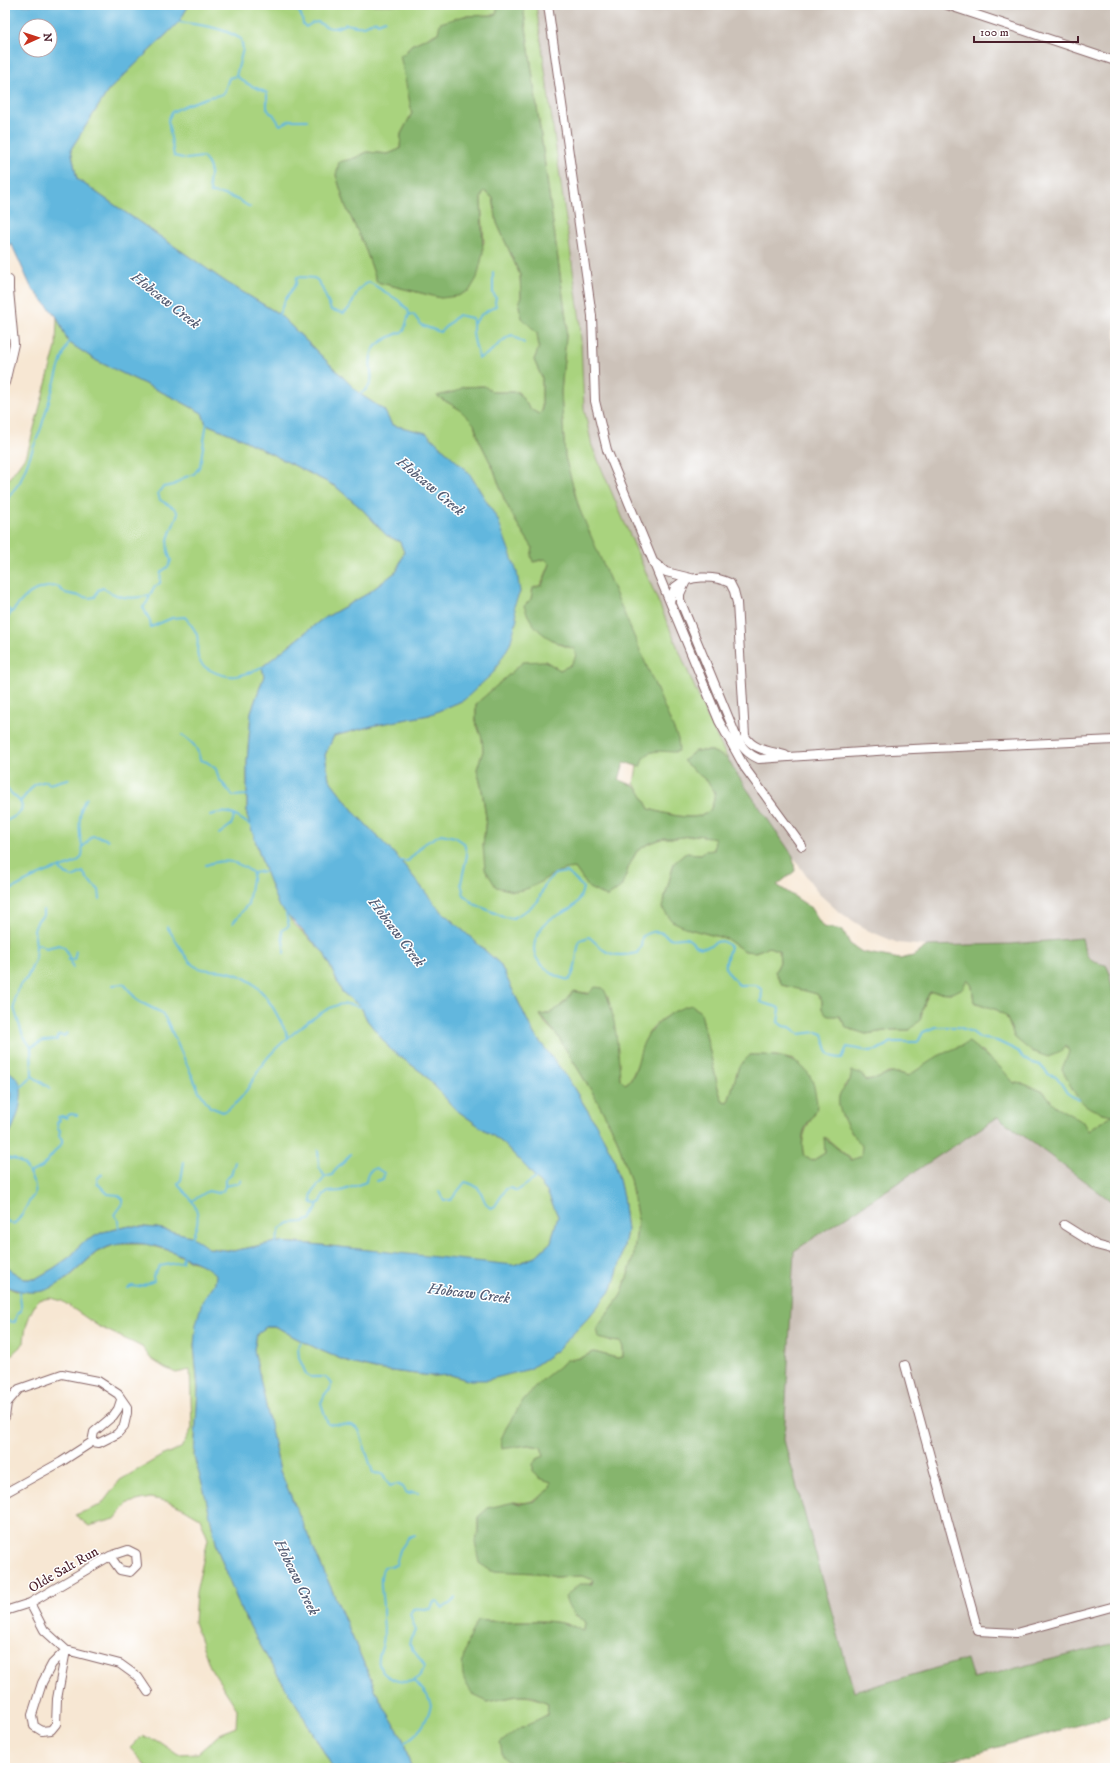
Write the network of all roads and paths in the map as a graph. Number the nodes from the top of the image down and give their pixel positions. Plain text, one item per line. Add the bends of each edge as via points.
1 (548, 5) edge
2 (947, 5) edge
3 (1115, 61) edge
4 (9, 280) dead end
5 (5, 382) edge
6 (653, 561) junction
7 (687, 579) junction
8 (697, 579) junction
9 (670, 603) junction
10 (1115, 740) edge
11 (790, 756) junction
12 (802, 846) dead end
13 (1064, 1225) dead end
14 (1115, 1250) edge
15 (905, 1365) dead end
16 (121, 1400) junction
17 (5, 1417) edge
18 (92, 1442) junction
19 (5, 1493) edge
20 (110, 1556) dead end
21 (30, 1603) junction
22 (1115, 1606) edge
23 (5, 1611) edge
24 (66, 1650) junction
25 (148, 1692) dead end

1 - 6 street via 592,324 595,401 607,450
2 - 3 street
4 - 5 street via 14,344
6 - 8 street via 666,572
6 - 9 street
7 - 8 street
7 - 9 street via 675,587
7 - 11 street via 680,600 743,748 759,759
8 - 11 street via 718,578 730,583 734,591 737,603 745,736 749,743 762,749
9 - 12 street via 719,722 745,768
10 - 11 street
13 - 14 street via 1096,1245
15 - 22 street via 978,1632 1016,1632
16 - 17 street via 118,1394 98,1381 62,1374 19,1390 7,1403
16 - 18 street via 118,1409 94,1432
16 - 18 street via 127,1407 124,1426 110,1439
18 - 19 street
20 - 21 street, Olde Salt Run
21 - 23 street, Olde Salt Run
21 - 24 street via 44,1630
24 - 24 street via 52,1664 42,1683 32,1715 34,1726 42,1731 52,1730 56,1724 57,1699
24 - 25 street via 120,1664 138,1677

